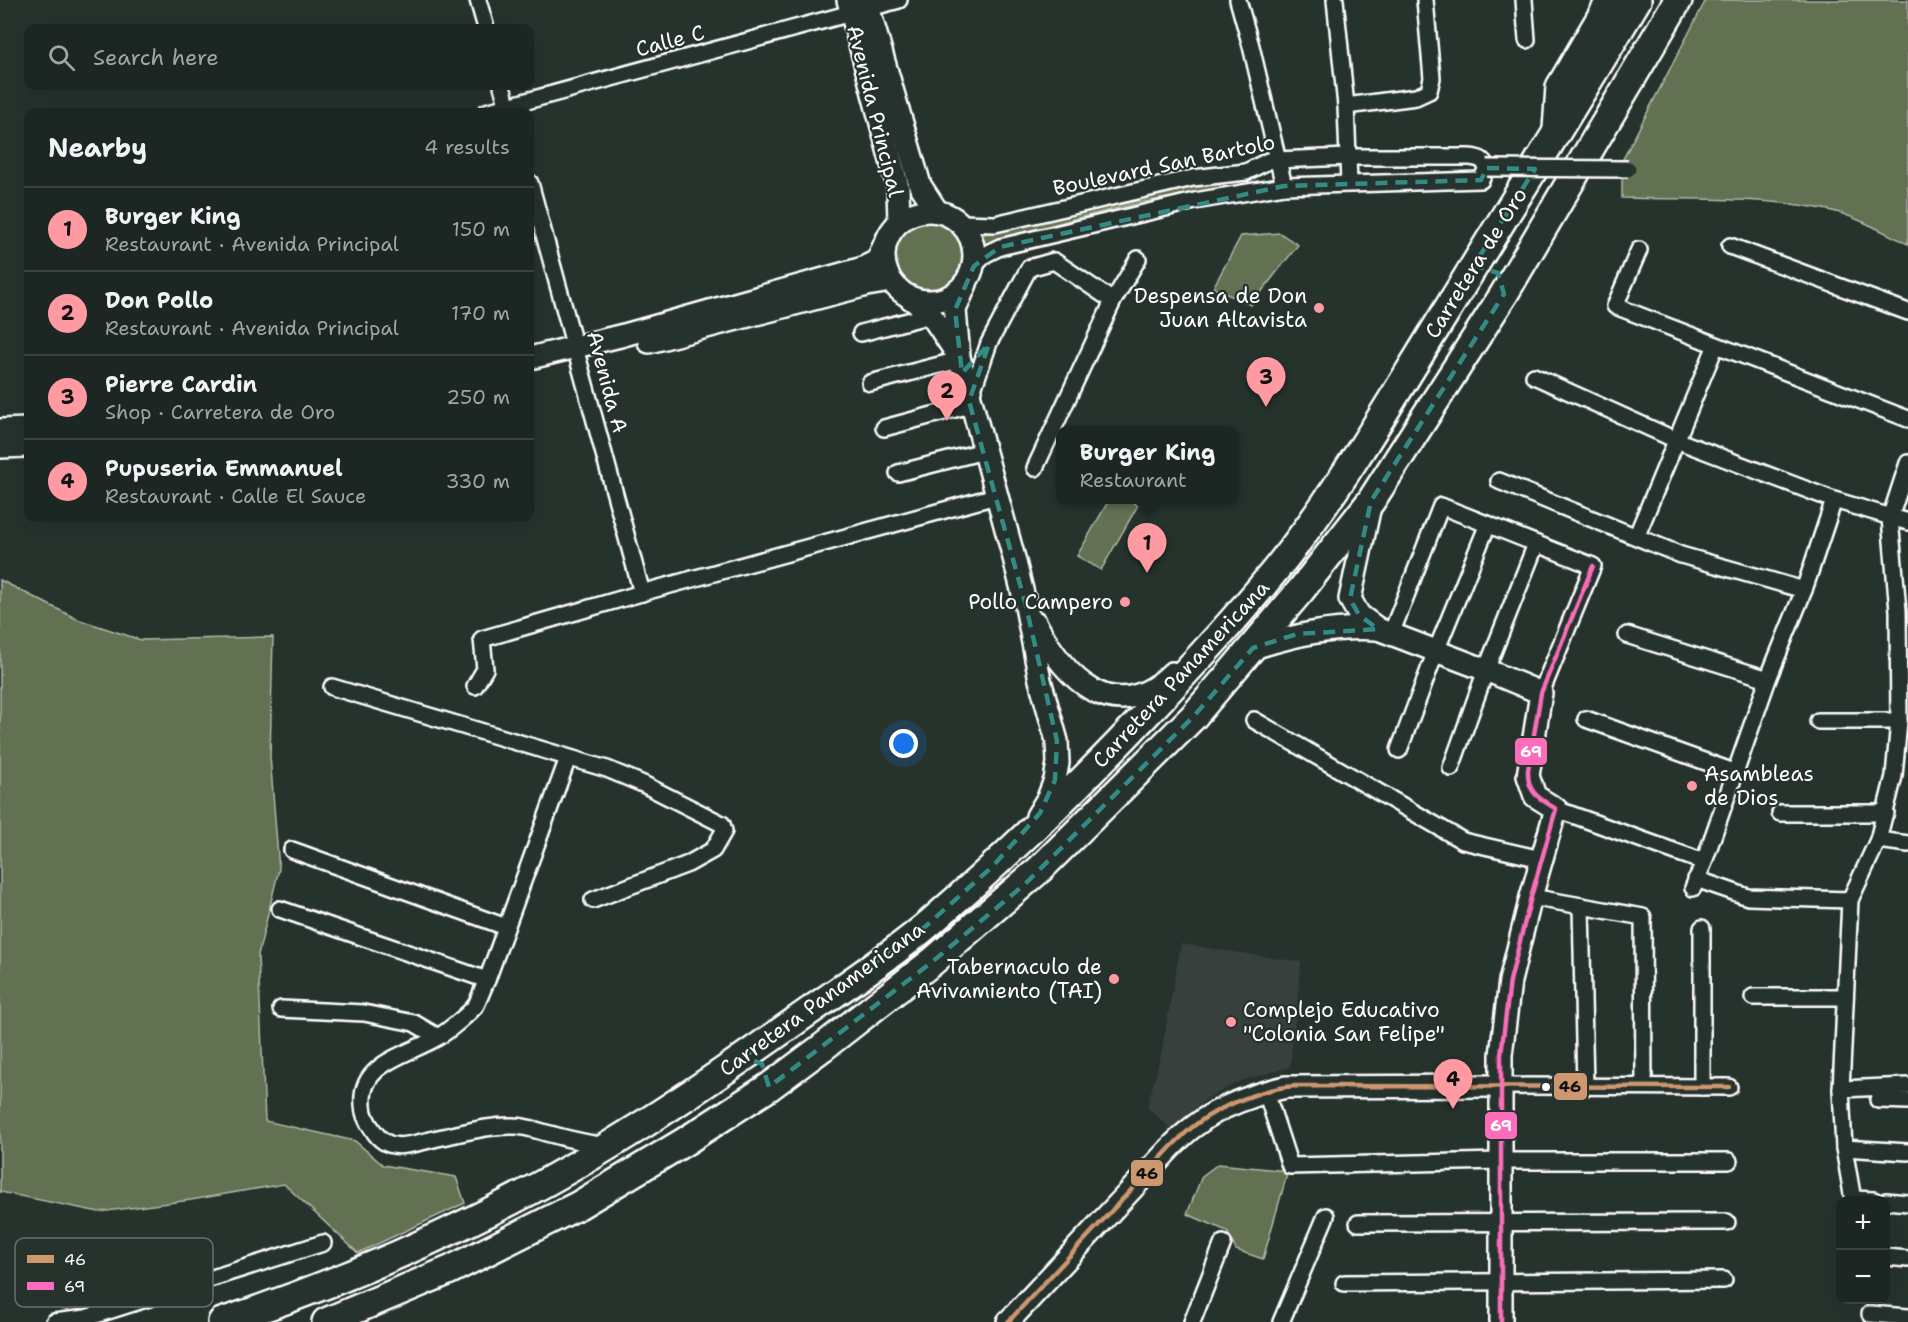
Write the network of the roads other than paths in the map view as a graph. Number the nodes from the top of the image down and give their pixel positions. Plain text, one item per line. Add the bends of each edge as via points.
1 (478, 0) edge
2 (899, 0) edge
3 (1238, 0) edge
4 (1335, 0) edge
5 (1425, 0) edge
6 (1524, 0) edge
7 (1637, 0) edge
8 (1678, 0) edge
9 (1609, 2) edge
10 (858, 5) edge
11 (485, 24) edge
12 (1527, 40) dead end
13 (503, 90) edge
14 (1346, 106) junction
15 (508, 108) edge
16 (516, 108) edge
17 (1556, 135) junction
18 (1348, 157) junction
19 (1276, 160) junction
20 (1487, 168) junction
21 (1628, 170) dead end
22 (1227, 173) junction
23 (1349, 183) junction
24 (1284, 186) junction
25 (1229, 194) junction
26 (534, 197) edge
27 (937, 211) junction
28 (1506, 213) junction
29 (1550, 217) junction
30 (899, 222) junction
31 (960, 223) junction
32 (886, 241) junction
33 (1730, 246) dead end
34 (1639, 250) dead end
35 (1138, 259) dead end
36 (1470, 272) junction
37 (970, 275) junction
38 (891, 281) junction
39 (1504, 294) junction
40 (908, 296) junction
41 (1113, 301) junction
42 (1908, 312) edge
43 (931, 315) junction
44 (861, 333) dead end
45 (989, 343) junction
46 (1716, 345) junction
47 (577, 353) junction
48 (534, 358) edge
49 (960, 363) junction
50 (534, 371) edge
51 (1534, 376) dead end
52 (870, 383) dead end
53 (970, 403) junction
54 (1908, 419) edge
55 (884, 428) dead end
56 (24, 429) edge
57 (0, 430) edge
58 (1676, 440) junction
59 (24, 446) edge
60 (0, 447) edge
61 (984, 451) junction
62 (1908, 462) edge
63 (1035, 468) dead end
64 (898, 473) dead end
65 (1498, 481) dead end
66 (996, 496) junction
67 (1834, 500) junction
68 (1371, 501) junction
69 (1890, 518) junction
70 (1908, 522) edge
71 (1310, 523) joint
72 (1488, 524) junction
73 (1637, 536) junction
74 (1536, 544) junction
75 (1273, 573) junction
76 (1804, 590) junction
77 (642, 593) junction
78 (1026, 606) junction
79 (1903, 612) edge
80 (1385, 632) junction
81 (1627, 635) dead end
82 (1253, 648) junction
83 (1436, 651) junction
84 (1486, 670) junction
85 (1768, 679) junction
86 (476, 686) dead end
87 (332, 687) dead end
88 (1541, 693) junction
89 (1586, 719) dead end
90 (1254, 720) dead end
91 (1818, 721) dead end
92 (1899, 721) junction
93 (1399, 750) dead end
94 (568, 758) junction
95 (1451, 768) dead end
96 (1734, 772) junction
97 (1901, 777) edge
98 (1556, 809) junction
99 (1780, 813) dead end
100 (1886, 813) junction
101 (1878, 840) junction
102 (1908, 844) edge
103 (292, 850) dead end
104 (1541, 859) junction
105 (1704, 862) junction
106 (993, 866) junction
107 (1531, 897) junction
108 (593, 900) dead end
109 (1850, 900) junction
110 (1581, 906) junction
111 (280, 909) dead end
112 (506, 927) junction
113 (1702, 928) dead end
114 (487, 980) junction
115 (1753, 997) dead end
116 (1845, 997) junction
117 (280, 1009) dead end
118 (797, 1019) junction
119 (438, 1037) junction
120 (823, 1047) junction
121 (744, 1057) junction
122 (1501, 1086) junction
123 (1585, 1086) junction
124 (1644, 1086) junction
125 (1908, 1086) edge
126 (769, 1087) junction
127 (1702, 1087) junction
128 (1729, 1087) dead end
129 (1841, 1089) junction
130 (1266, 1092) junction
131 (1878, 1100) dead end
132 (1908, 1101) edge
133 (607, 1147) junction
134 (1844, 1148) junction
135 (1908, 1152) edge
136 (1500, 1161) junction
137 (1729, 1161) dead end
138 (1852, 1196) edge
139 (1890, 1201) edge
140 (1908, 1203) edge
141 (1326, 1216) dead end
142 (1500, 1222) junction
143 (1727, 1222) dead end
144 (1358, 1223) dead end
145 (323, 1243) dead end
146 (1223, 1243) dead end
147 (1890, 1257) edge
148 (1908, 1259) edge
149 (213, 1278) edge
150 (1724, 1280) dead end
151 (1501, 1281) junction
152 (1344, 1283) dead end
153 (121, 1307) edge
154 (1870, 1312) edge
155 (1908, 1317) edge
156 (54, 1322) edge
157 (222, 1322) edge
158 (326, 1322) edge
159 (1008, 1322) edge
160 (1192, 1322) edge
161 (1281, 1322) edge
162 (1501, 1322) edge

1 - 11 street
2 - 10 street, Calle C
3 - 19 street
4 - 14 street
5 - 14 street via 1432,78 1429,91 1416,97
6 - 12 street
7 - 17 highway, Carretera de Oro
8 - 29 highway, Carretera de Oro
9 - 17 highway via 1560,87
10 - 16 street, Calle C
10 - 27 main road, Avenida Principal via 920,184
10 - 30 main road, Avenida Principal via 898,187
13 - 15 street
14 - 18 street
17 - 28 highway, Carretera de Oro
18 - 19 street, Boulevard San Bartolo
18 - 20 street, Boulevard San Bartolo via 1469,157 1480,158
18 - 23 street
19 - 22 street, Boulevard San Bartolo via 1246,172
19 - 24 street
20 - 21 street, bridge
20 - 23 street, Boulevard San Bartolo via 1482,180
22 - 25 street
22 - 31 street, Boulevard San Bartolo via 990,225
23 - 24 street, Boulevard San Bartolo
24 - 25 street, Boulevard San Bartolo
25 - 37 street, Boulevard San Bartolo via 1000,247 986,254
26 - 47 street, Avenida A
27 - 30 main road via 923,211
27 - 31 main road
28 - 29 highway via 1512,230 1528,237 1539,234
28 - 36 highway, Carretera de Oro
29 - 39 highway, Carretera de Oro
30 - 32 main road
31 - 37 main road via 973,244
32 - 38 main road via 884,262
32 - 47 main road via 877,261 863,268 624,335
33 - 42 street
34 - 46 street via 1615,306
35 - 41 street
36 - 39 highway via 1484,267 1492,269 1503,282
36 - 71 highway, Carretera de Oro
37 - 40 main road via 959,291 941,300 929,302
37 - 49 main road via 955,310
38 - 40 main road
38 - 47 main road
39 - 68 highway, Carretera de Oro
40 - 43 main road
41 - 45 street via 1054,261 1029,268
41 - 63 street
43 - 44 street
43 - 49 main road
45 - 49 street
45 - 53 street
46 - 54 street
46 - 58 street
47 - 48 main road
47 - 50 main road
47 - 77 street, Avenida A
49 - 52 street
49 - 53 main road
51 - 58 street
53 - 55 street
53 - 61 main road
56 - 57 main road
58 - 67 street
58 - 73 street
59 - 60 main road
61 - 64 street
61 - 66 main road
62 - 69 street
65 - 73 street
66 - 77 street
66 - 78 main road
67 - 69 street
67 - 76 street
68 - 80 main road via 1350,600 1359,615
68 - 82 highway, Carretera Panamericana
69 - 70 street
69 - 79 street
71 - 75 highway, Carretera Panamericana
72 - 74 street
72 - 80 street via 1441,506
72 - 83 street
73 - 76 street via 1681,555
74 - 84 street
74 - 88 street via 1593,566
75 - 78 main road via 1158,686 1125,697 1100,693 1077,681 1052,651
75 - 106 highway, Carretera Panamericana via 1120,742
76 - 85 street
77 - 86 street via 482,639 486,669
78 - 106 main road via 1057,741 1058,763 1040,813
79 - 92 street
80 - 82 main road via 1355,627 1297,634
80 - 83 main road
81 - 85 street
82 - 120 highway, Carretera Panamericana via 1193,717 1025,884
83 - 84 main road
83 - 93 street
84 - 88 main road
84 - 95 street
85 - 96 street
87 - 94 street
88 - 98 main road via 1528,776 1535,796
89 - 96 street
90 - 104 street via 1463,841
91 - 92 street
92 - 97 street
94 - 108 street via 644,784 724,827 713,850 688,864
94 - 112 street
96 - 105 street
97 - 100 street
98 - 104 main road
98 - 105 street
99 - 100 street
100 - 101 street
101 - 102 street
101 - 109 street
103 - 112 street
104 - 107 main road
105 - 109 street via 1695,884 1748,897
106 - 118 highway, Carretera Panamericana via 926,926
107 - 110 street
107 - 122 main road via 1510,981
109 - 116 street
110 - 123 street
110 - 124 street via 1643,917
111 - 114 street
112 - 114 street
113 - 127 street
114 - 119 street via 475,1006
115 - 116 street
116 - 129 street
117 - 119 street via 364,1013 414,1023
118 - 120 highway via 798,1036 804,1043
118 - 121 highway, Carretera Panamericana
119 - 133 street via 374,1071 366,1082 362,1094 366,1120 385,1143 413,1146 498,1126 518,1126
120 - 126 highway, Carretera Panamericana
121 - 126 highway via 762,1064
121 - 133 highway, Carretera Panamericana
122 - 123 street
122 - 130 main road via 1295,1086
122 - 136 main road
123 - 124 street
124 - 127 street
125 - 129 street
126 - 158 highway, Carretera Panamericana via 579,1205 450,1270
127 - 128 street
129 - 134 street
130 - 136 street via 1290,1166
130 - 159 main road via 1224,1108 1197,1124 1164,1154
131 - 132 street
133 - 157 highway, Carretera Panamericana via 491,1211 421,1244 292,1298
134 - 135 street
134 - 138 street
136 - 137 street
136 - 142 main road
139 - 140 street
141 - 161 street
142 - 143 street
142 - 144 street
142 - 151 main road
145 - 149 street
146 - 160 street
147 - 148 street
150 - 151 street
151 - 152 street
151 - 162 main road
153 - 156 street via 86,1318
154 - 155 street

